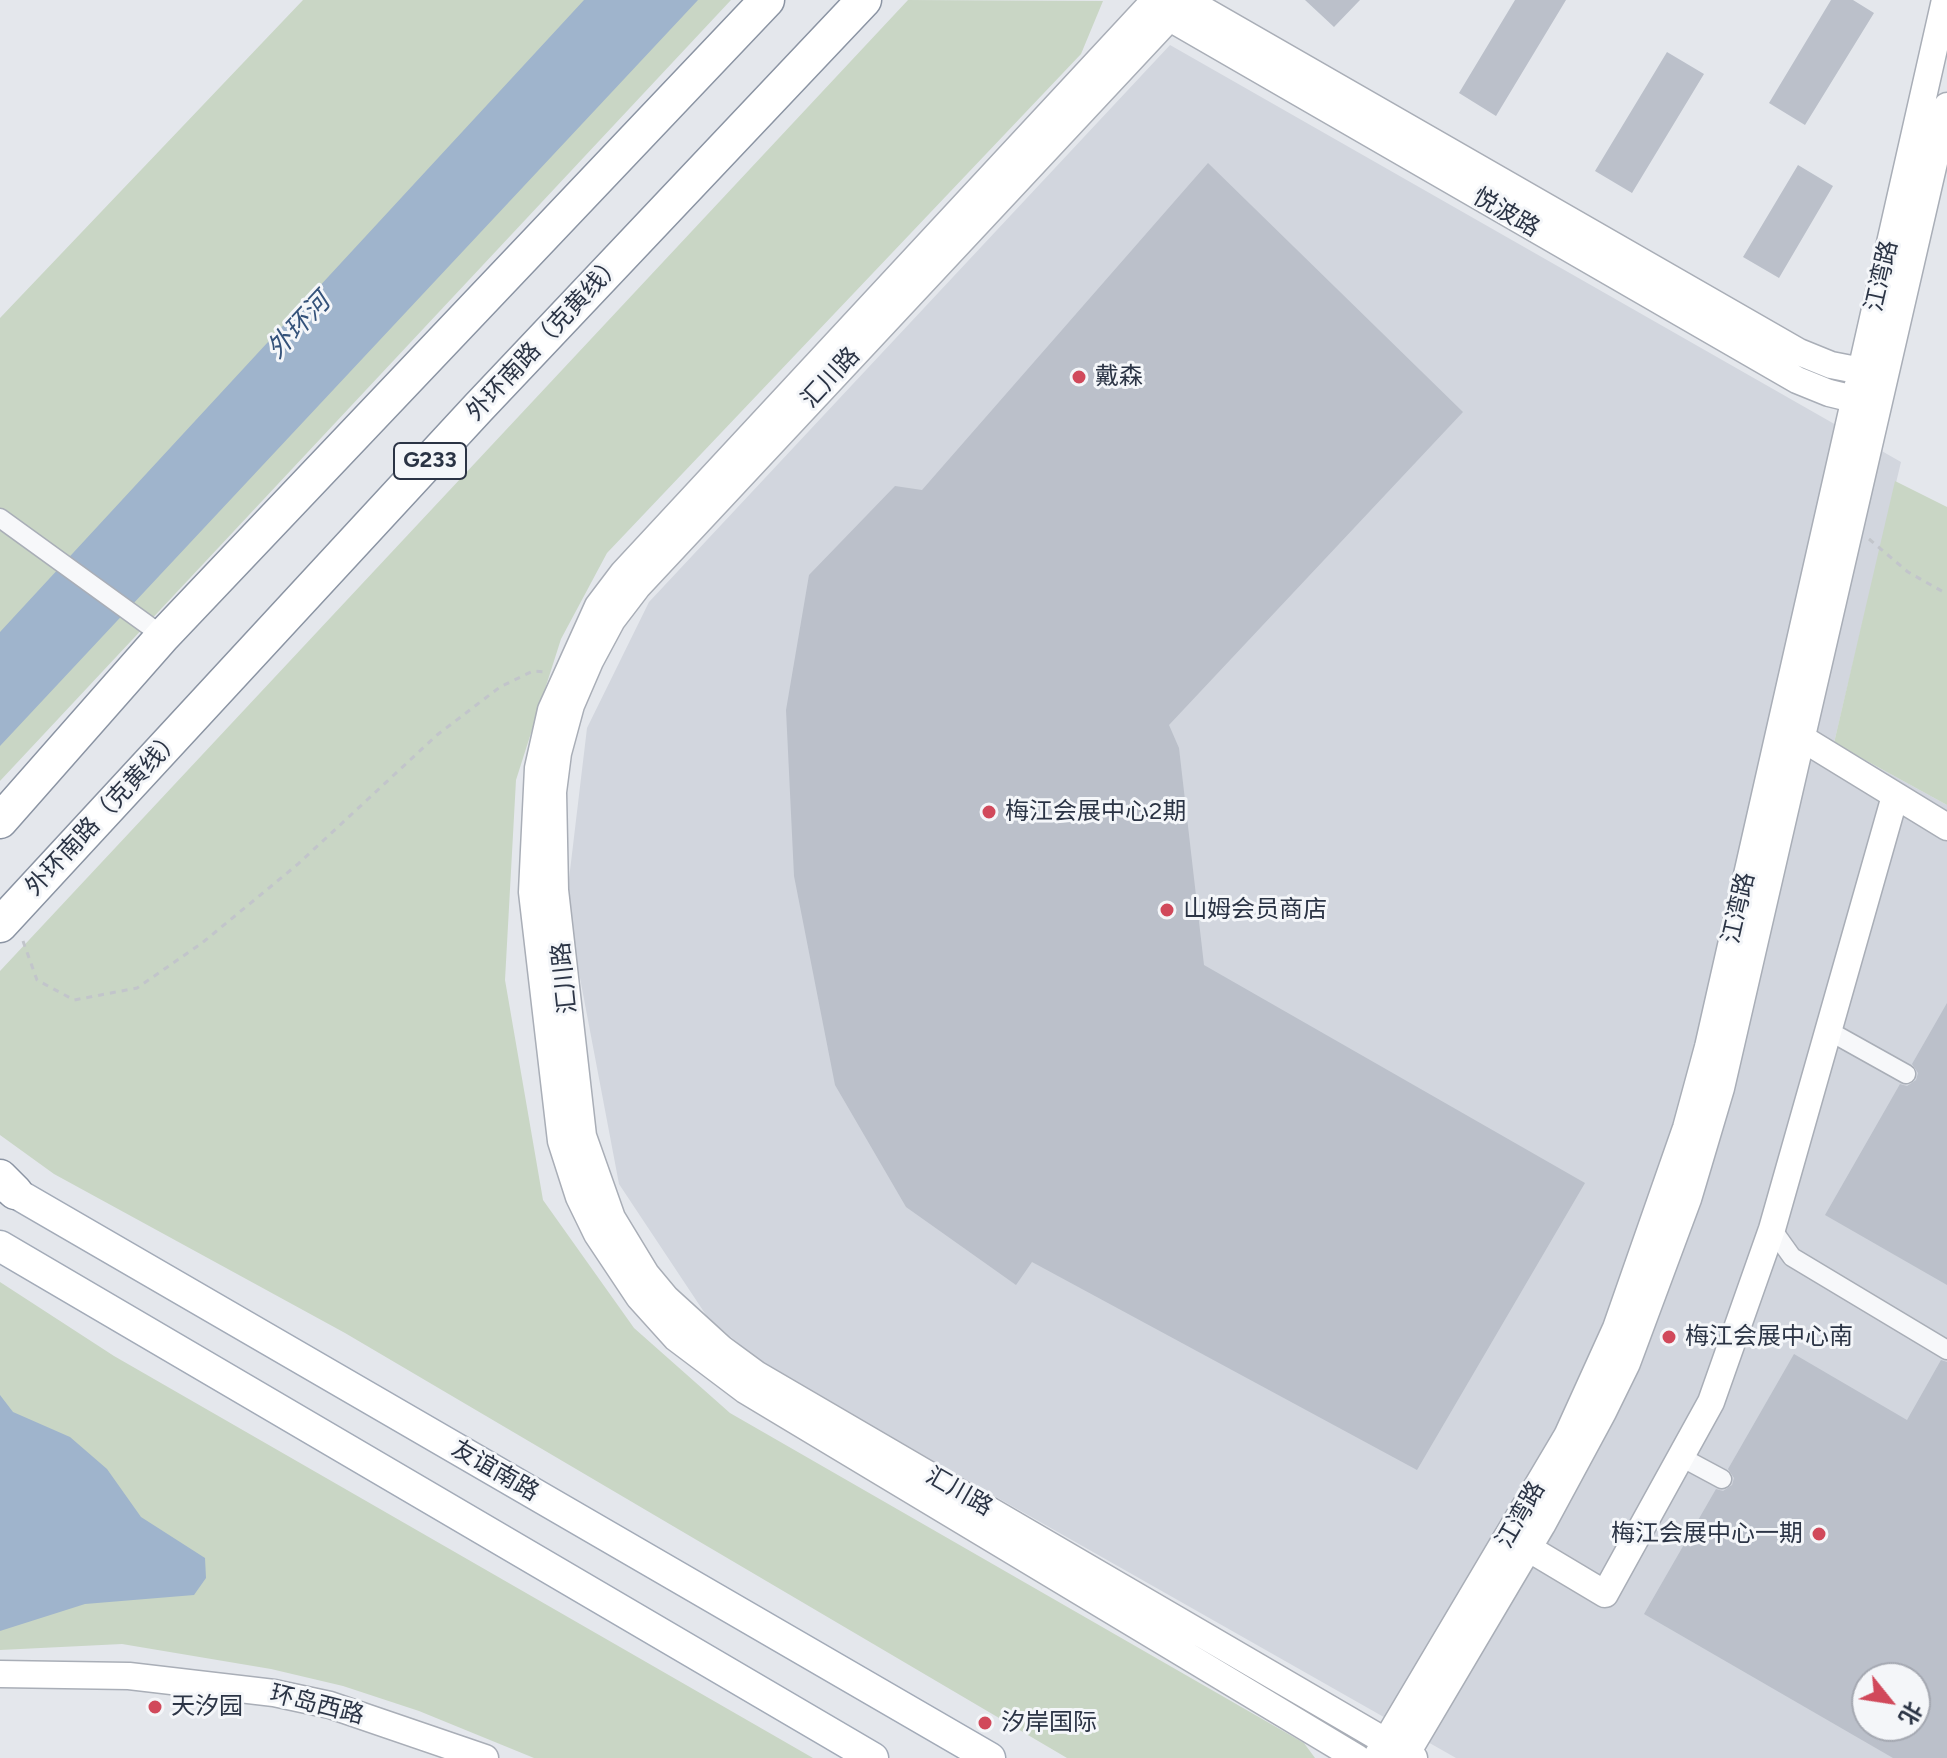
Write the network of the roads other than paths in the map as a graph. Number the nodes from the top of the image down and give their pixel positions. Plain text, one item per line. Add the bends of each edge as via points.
1 (767, 0) edge
2 (864, 0) edge
3 (1945, 0) edge
4 (1165, 4) edge
5 (1947, 106) edge
6 (1872, 374) junction
7 (1866, 402) junction
8 (0, 518) edge
9 (150, 628) junction
10 (1800, 737) junction
11 (1895, 796) junction
12 (0, 821) edge
13 (1947, 827) edge
14 (6, 918) edge
15 (1829, 1031) junction
16 (1906, 1074) dead end
17 (5, 1184) edge
18 (1772, 1229) junction
19 (0, 1246) edge
20 (1947, 1350) edge
21 (1681, 1457) junction
22 (1722, 1479) dead end
23 (1528, 1548) junction
24 (0, 1674) edge
25 (0, 1692) edge
26 (1397, 1754) edge
27 (442, 1758) edge
28 (485, 1758) edge
29 (873, 1758) edge
30 (990, 1758) edge
31 (1357, 1758) edge

1 - 9 highway, G233
2 - 14 highway, 外环南路（克黄线） / G233
3 - 6 street, 江湾路
4 - 6 street, 悦波路 via 1799,352
4 - 7 street, 悦波路 via 1797,380
4 - 26 street, 汇川路 via 638,586 590,661 571,705 553,792 555,890 583,1136 612,1218 646,1274 722,1349
4 - 31 street, 汇川路 via 623,573 598,606 551,710 538,768 532,892 561,1141 591,1222 639,1297 676,1338 745,1390
5 - 6 street, 江湾路
6 - 7 street, 江湾路
7 - 10 street, 江湾路 via 1851,524
7 - 26 street, 江湾路 via 1708,1047 1650,1235 1616,1328 1567,1436
8 - 9 street
9 - 12 highway, G233
10 - 11 street
10 - 23 street, 江湾路 via 1721,1088 1688,1199 1627,1363
11 - 13 street
11 - 15 street
15 - 16 street
15 - 18 street
17 - 30 main road, 友谊南路
18 - 20 street via 1792,1257
18 - 21 street via 1711,1402
19 - 29 main road
21 - 22 street
21 - 23 street via 1605,1594
23 - 26 street, 江湾路
24 - 28 street, 环岛西路 via 129,1676 274,1693 330,1705
25 - 27 street, 环岛西路 via 61,1689 218,1699 309,1717

